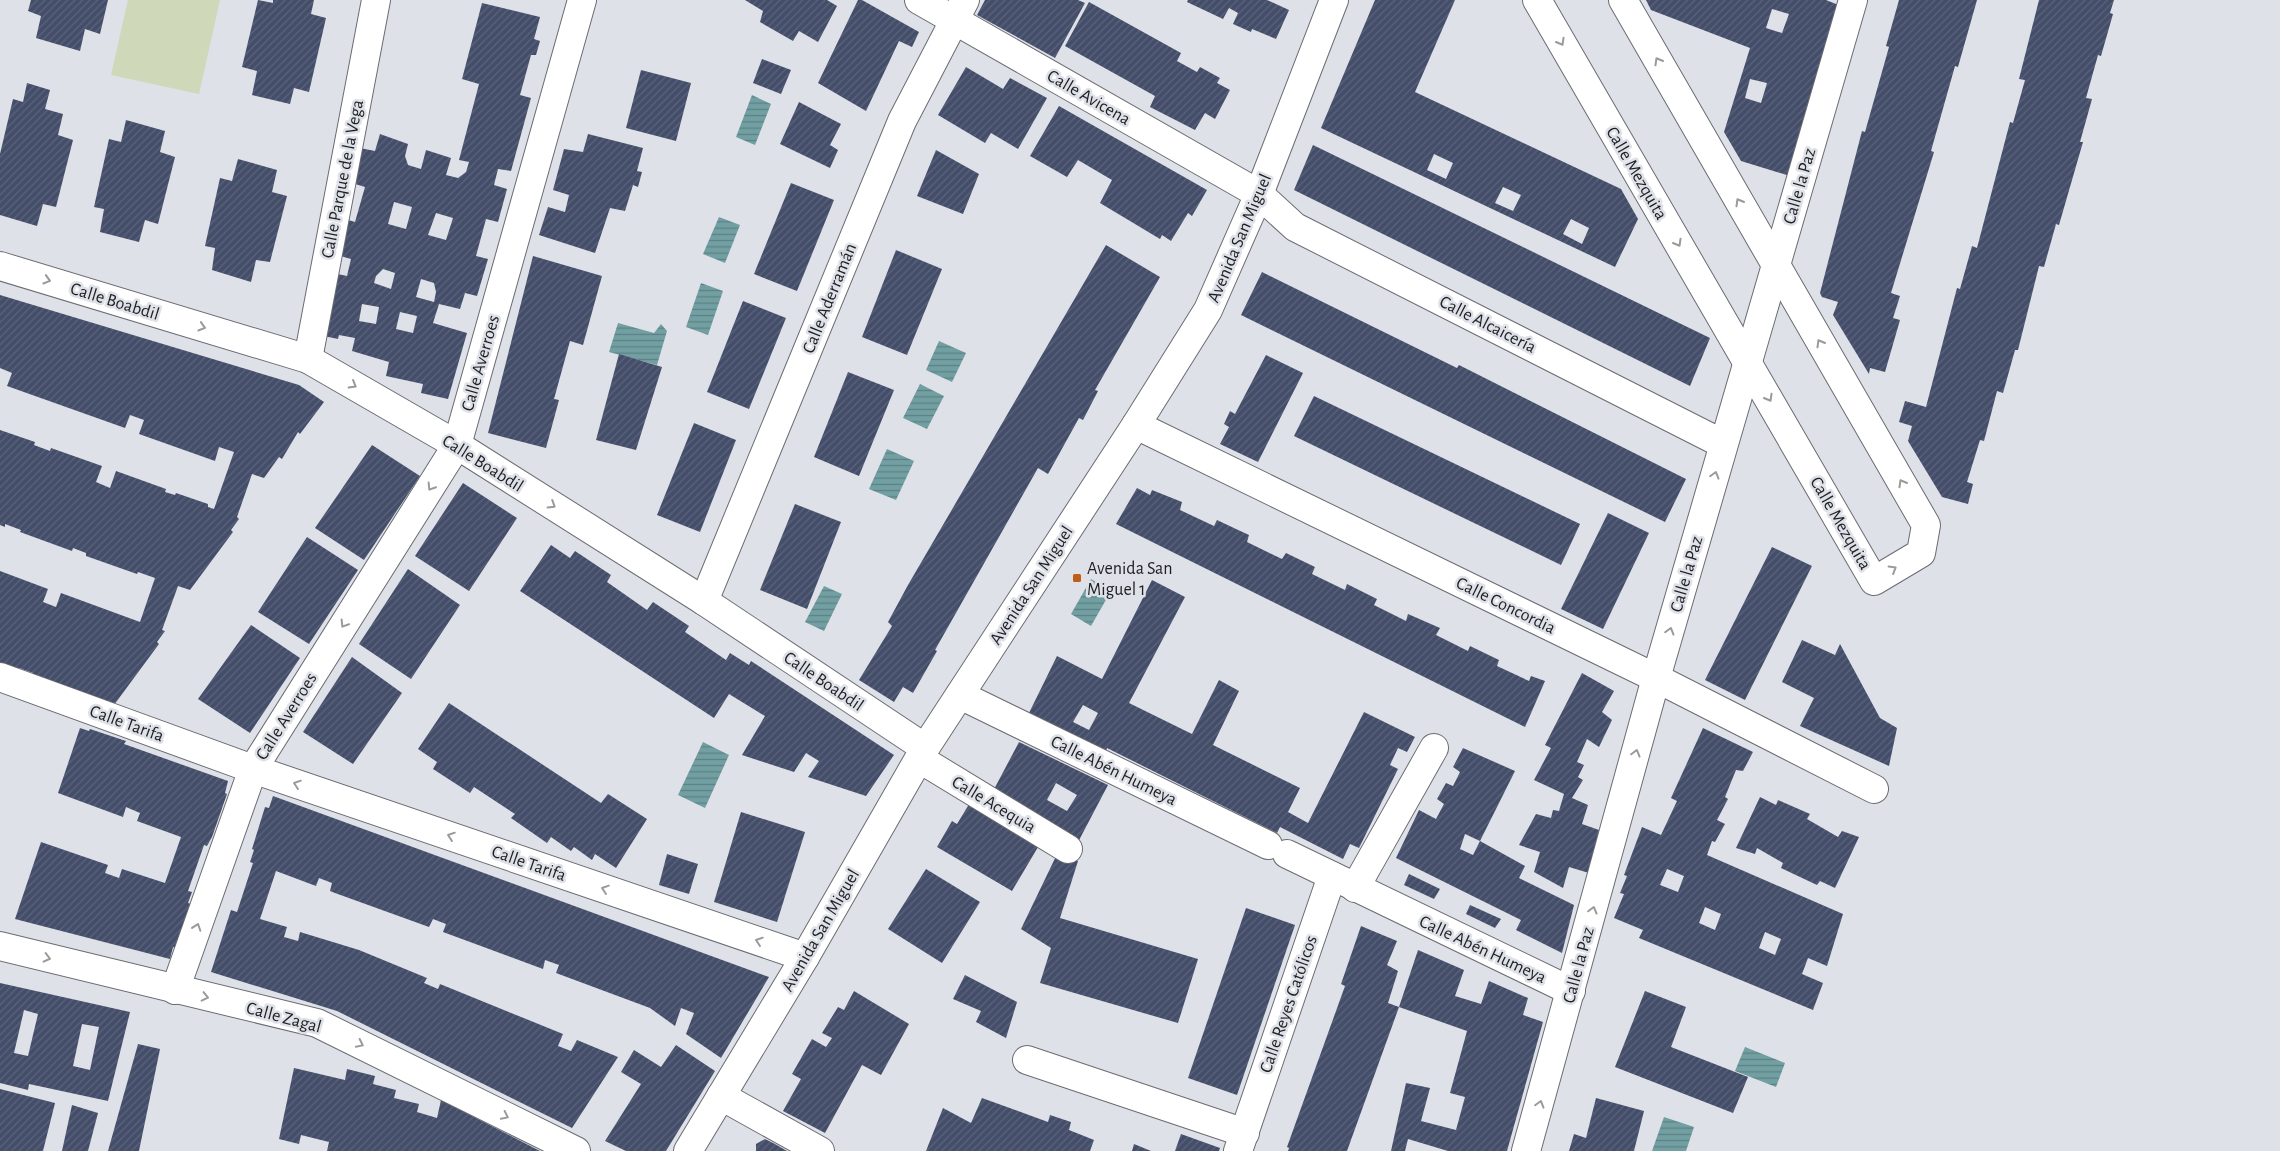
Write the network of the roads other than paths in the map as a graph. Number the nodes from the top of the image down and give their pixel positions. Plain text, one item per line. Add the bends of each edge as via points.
1 (376, 0) edge
2 (582, 0) edge
3 (919, 0) edge
4 (1334, 0) edge
5 (1536, 0) edge
6 (1622, 0) edge
7 (1853, 0) edge
8 (960, 10) edge
9 (1259, 194) junction
10 (0, 266) edge
11 (1776, 266) junction
12 (308, 359) junction
13 (1746, 360) junction
14 (1136, 425) junction
15 (1724, 444) junction
16 (457, 445) junction
17 (704, 601) junction
18 (0, 677) edge
19 (1656, 678) junction
20 (960, 695) junction
21 (1434, 748) dead end
22 (922, 754) junction
23 (253, 769) junction
24 (1874, 789) dead end
25 (1068, 849) dead end
26 (1343, 882) junction
27 (0, 946) edge
28 (805, 957) junction
29 (175, 990) junction
30 (1572, 991) junction
31 (1027, 1060) dead end
32 (721, 1096) junction
33 (1242, 1142) edge
34 (576, 1151) edge
35 (688, 1151) edge
36 (820, 1151) edge
37 (1526, 1151) edge

1 - 12 street, Calle Parque de la Vega
2 - 16 street, Calle Averroes
3 - 8 street, Calle Avicena
4 - 9 street, Avenida San Miguel
5 -> 13 street, Calle Mezquita
11 -> 6 street, Calle Mezquita
7 - 11 street, Calle la Paz
8 - 9 street, Calle Avicena
8 - 17 street, Calle Aderramán via 902,121
9 - 14 street, Avenida San Miguel via 1208,310
9 - 15 street, Calle Alcaicería via 1295,227
10 -> 12 street, Calle Boabdil
11 - 13 street, Calle la Paz
13 -> 11 street, Calle Mezquita via 1874,581 1921,553 1926,525
12 -> 16 street, Calle Boabdil
13 - 15 street, Calle la Paz
14 - 19 street, Calle Concordia
14 - 20 street, Avenida San Miguel
19 -> 15 street, Calle la Paz
16 -> 17 street, Calle Boabdil
16 -> 23 street, Calle Averroes
17 - 22 street, Calle Boabdil
18 - 23 street, Calle Tarifa
19 - 24 street, Calle Concordia
30 -> 19 street, Calle la Paz
20 - 22 street, Avenida San Miguel
20 - 26 street, Calle Abén Humeya
21 - 26 street, Calle Reyes Católicos
22 - 25 street, Calle Acequia
22 - 28 street, Avenida San Miguel
28 -> 23 street, Calle Tarifa
29 -> 23 street
26 - 30 street, Calle Abén Humeya
26 - 33 street, Calle Reyes Católicos
27 -> 29 street, Calle Zagal
28 - 32 street, Avenida San Miguel
29 -> 34 street, Calle Zagal via 317,1023
37 -> 30 street, Calle la Paz
31 - 33 street, Calle Reyes Católicos
32 - 35 street, Avenida San Miguel
32 - 36 street

